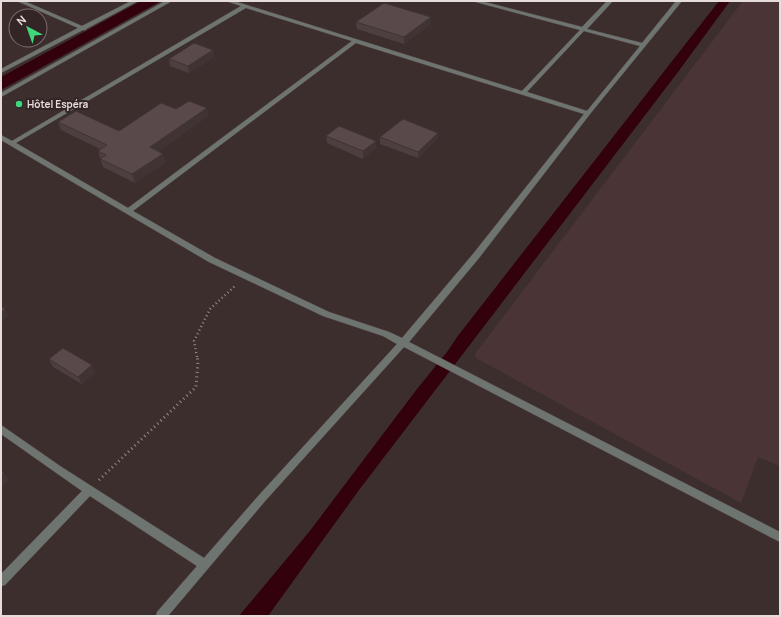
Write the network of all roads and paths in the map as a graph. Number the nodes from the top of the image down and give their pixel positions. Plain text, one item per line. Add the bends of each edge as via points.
1 (20, 1) edge
2 (135, 1) edge
3 (169, 1) edge
4 (229, 1) edge
5 (474, 1) edge
6 (610, 1) edge
7 (679, 1) edge
8 (246, 6) junction
9 (84, 28) junction
10 (584, 29) junction
11 (355, 41) junction
12 (644, 45) junction
13 (1, 71) edge
14 (523, 93) junction
15 (1, 95) edge
16 (588, 113) junction
17 (1, 137) edge
18 (12, 143) junction
19 (128, 210) junction
20 (246, 275) junction
21 (403, 343) junction
22 (1, 429) edge
23 (89, 490) junction
24 (780, 537) edge
25 (205, 565) junction
26 (1, 581) edge
27 (161, 616) edge

1 - 9 street
2 - 9 street
3 - 15 street
4 - 8 street
5 - 10 street
6 - 10 street
7 - 12 street
8 - 11 street
8 - 18 street
9 - 13 street
10 - 12 street
10 - 14 street
11 - 14 street
11 - 19 street
12 - 16 street
14 - 16 street
16 - 21 street via 476,256
17 - 18 street
18 - 19 street
19 - 20 street via 212,260
20 - 21 street via 326,314 386,334
20 - 23 path via 210,309 194,340 198,361 196,387
21 - 24 street
21 - 25 street
22 - 23 street
23 - 25 street
23 - 26 street
25 - 27 street

